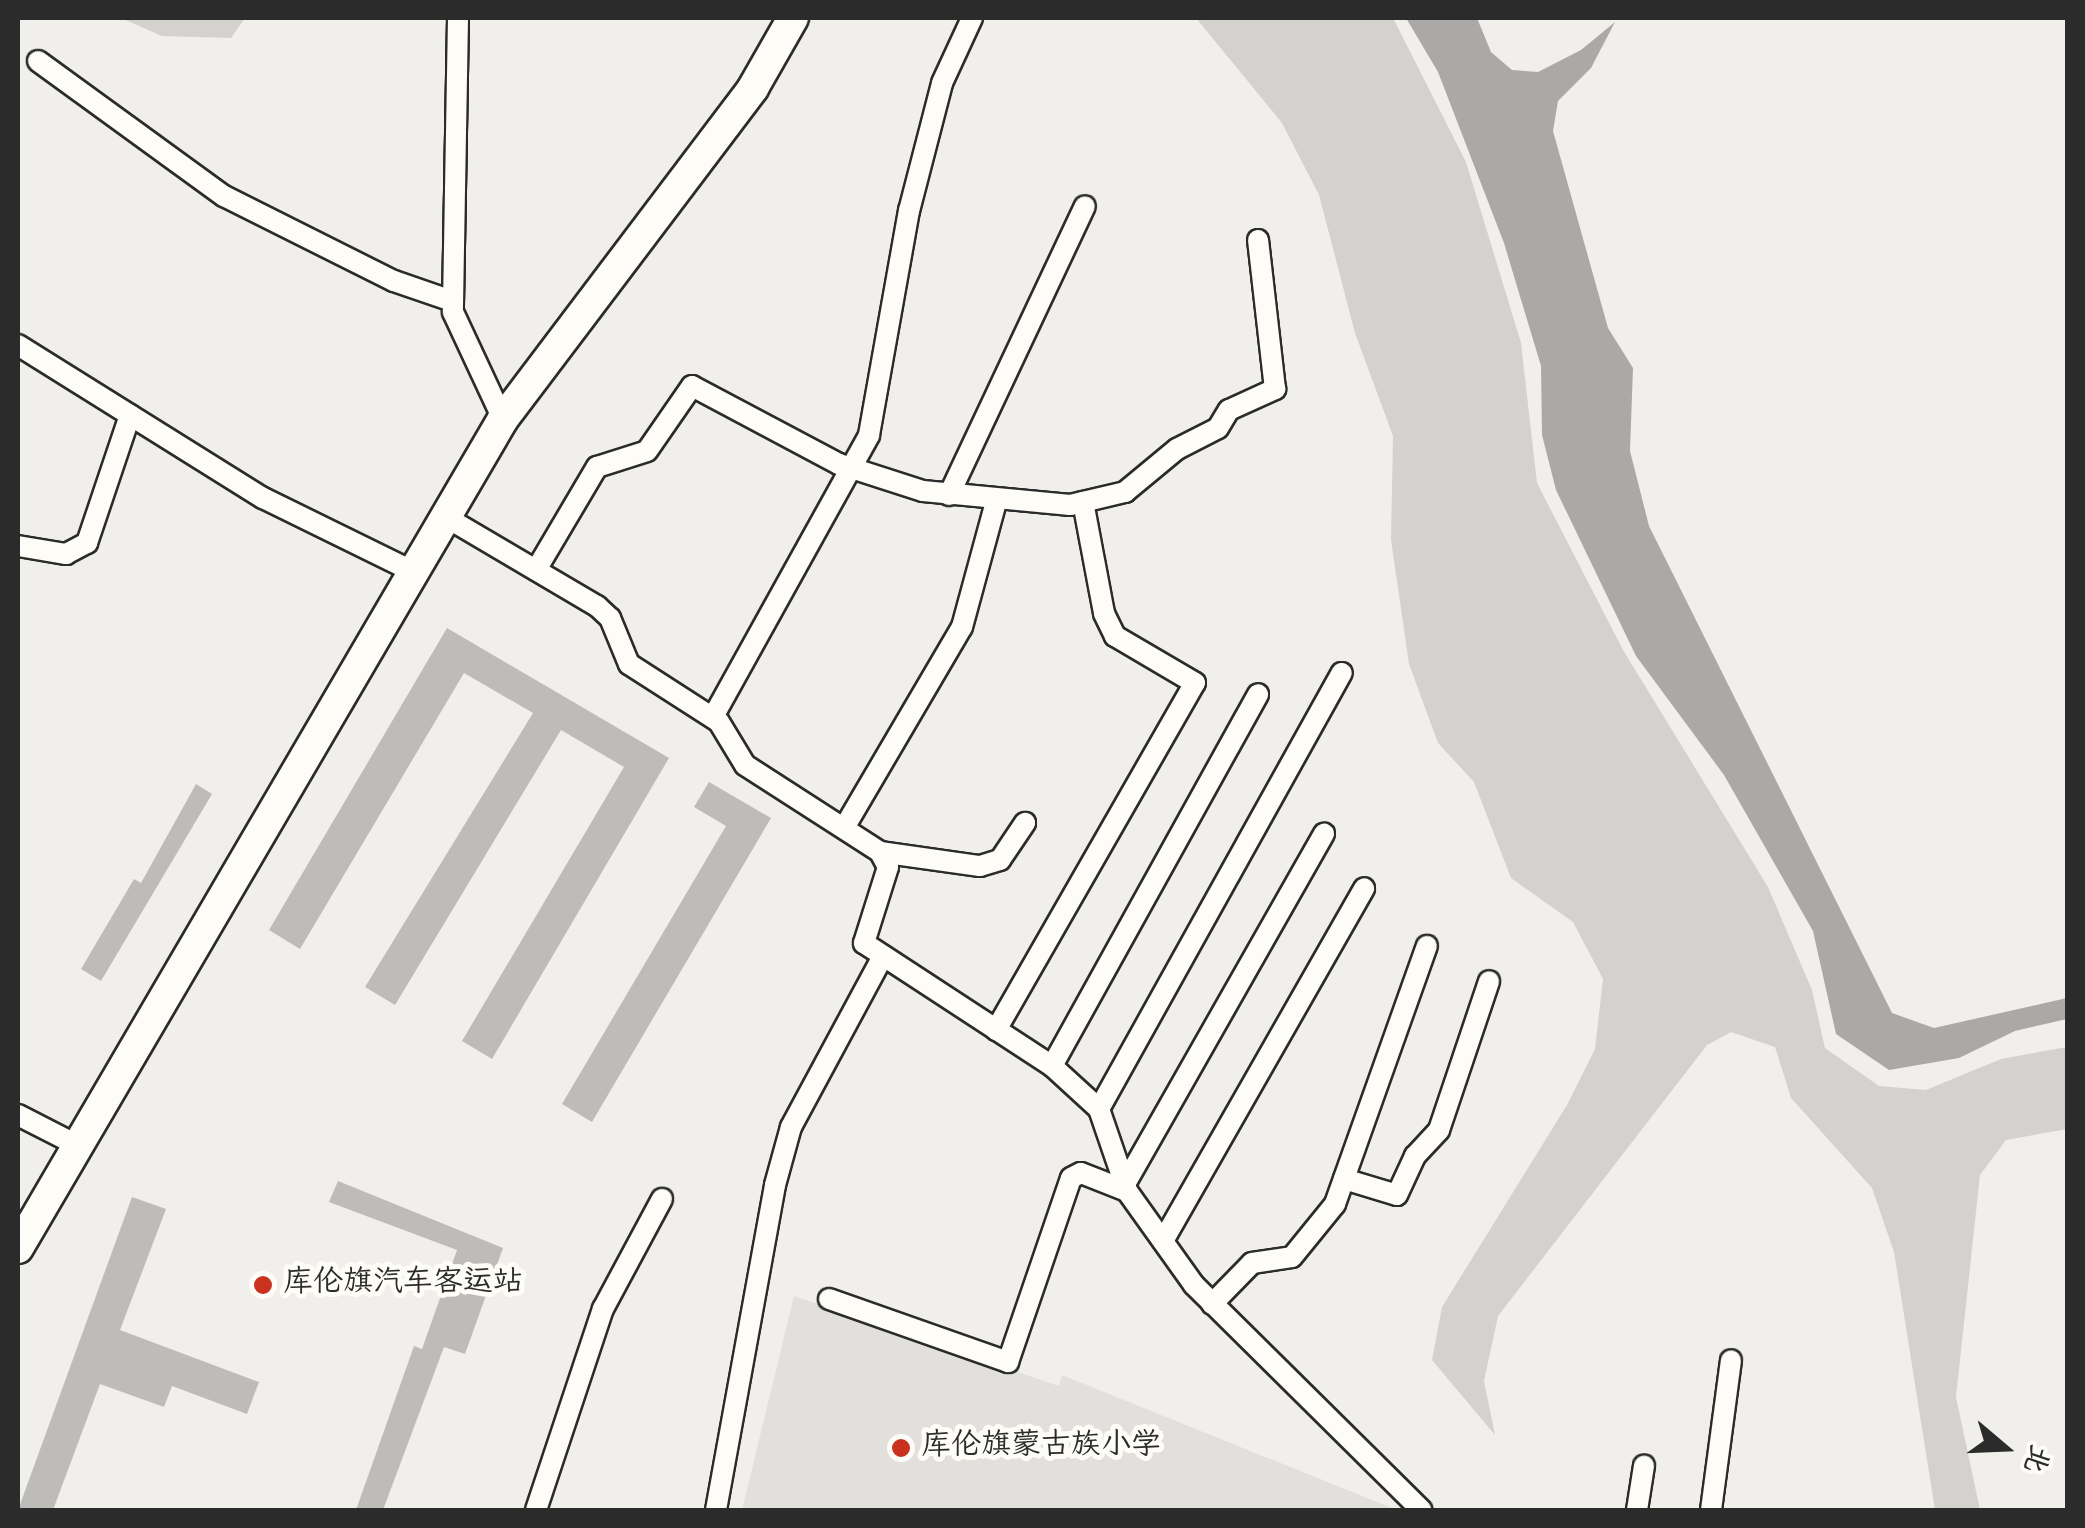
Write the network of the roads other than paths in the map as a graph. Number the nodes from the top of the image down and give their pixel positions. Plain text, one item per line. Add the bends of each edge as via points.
1 (458, 18) edge
2 (793, 18) edge
3 (972, 18) edge
4 (38, 60) dead end
5 (1085, 206) dead end
6 (1258, 240) dead end
7 (452, 301) junction
8 (18, 344) edge
9 (130, 415) junction
10 (504, 418) junction
11 (851, 467) junction
12 (949, 495) junction
13 (996, 502) junction
14 (1082, 502) junction
15 (444, 516) junction
16 (18, 546) edge
17 (536, 570) junction
18 (412, 571) junction
19 (1342, 674) dead end
20 (1258, 694) dead end
21 (713, 717) junction
22 (1026, 823) dead end
23 (844, 828) junction
24 (1324, 834) dead end
25 (880, 852) junction
26 (1364, 888) dead end
27 (1427, 946) dead end
28 (884, 956) junction
29 (1489, 981) dead end
30 (996, 1030) junction
31 (1052, 1066) junction
32 (1100, 1109) junction
33 (18, 1115) edge
34 (75, 1144) junction
35 (1344, 1180) junction
36 (1126, 1187) junction
37 (662, 1199) dead end
38 (1163, 1241) junction
39 (18, 1247) edge
40 (829, 1299) dead end
41 (1212, 1304) junction
42 (1731, 1360) dead end
43 (1644, 1466) dead end
44 (536, 1510) edge
45 (716, 1510) edge
46 (1421, 1510) edge
47 (1637, 1510) edge
48 (1711, 1510) edge

1 - 7 street
2 - 10 street via 753,88
3 - 11 street via 942,82 909,210 869,435
4 - 7 street via 224,196 394,281
5 - 12 street
6 - 14 street via 1275,388 1229,410 1218,428 1176,449 1125,492
7 - 10 street via 464,341
8 - 9 street
9 - 16 street via 87,543 66,554
9 - 18 street via 263,498
10 - 15 street
11 - 12 street
11 - 17 street via 692,386 647,452 597,468
11 - 21 street
12 - 13 street
13 - 14 street
13 - 23 street via 962,626
14 - 30 street via 1104,613 1115,636 1195,683
15 - 17 street
15 - 18 street
17 - 21 street via 610,618 630,664
18 - 34 street
19 - 32 street
20 - 31 street
21 - 23 street via 745,765
22 - 25 street via 1000,860 980,866
23 - 25 street
24 - 36 street
25 - 28 street via 888,867 864,943
26 - 38 street
27 - 35 street
28 - 30 street
28 - 45 street via 792,1127 775,1185
29 - 35 street via 1439,1130 1415,1156 1397,1195
30 - 31 street
31 - 32 street
32 - 36 street
33 - 34 street
34 - 39 street
35 - 41 street via 1310,1242 1292,1257 1252,1263
36 - 38 street
36 - 40 street via 1081,1172 1071,1178 1008,1362
37 - 44 street via 602,1308
38 - 41 street
41 - 46 street
42 - 48 street
43 - 47 street

